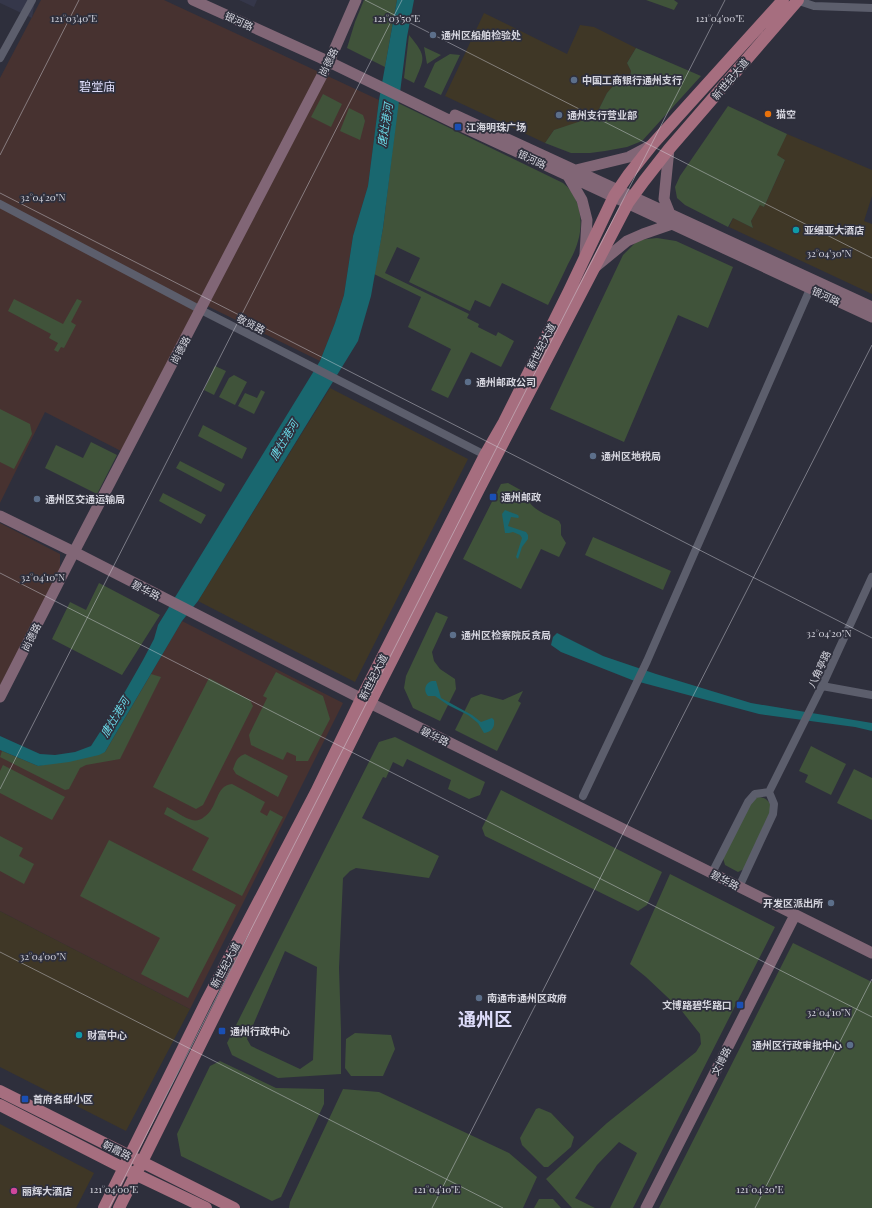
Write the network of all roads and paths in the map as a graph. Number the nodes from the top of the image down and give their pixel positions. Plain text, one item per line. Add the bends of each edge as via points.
1 (32, 0) edge
2 (193, 0) edge
3 (208, 0) edge
4 (356, 0) edge
5 (783, 0) edge
6 (797, 0) edge
7 (872, 8) edge
8 (0, 58) edge
9 (330, 59) junction
10 (652, 145) junction
11 (669, 149) junction
12 (572, 173) junction
13 (616, 193) junction
14 (630, 200) junction
15 (0, 204) edge
16 (671, 219) junction
17 (585, 256) junction
18 (594, 269) junction
19 (810, 289) junction
20 (872, 307) edge
21 (201, 310) junction
22 (872, 317) edge
23 (490, 458) junction
24 (0, 516) edge
25 (74, 552) junction
26 (872, 577) edge
27 (822, 686) junction
28 (872, 695) edge
29 (0, 698) edge
30 (366, 701) junction
31 (769, 792) junction
32 (583, 796) dead end
33 (712, 874) junction
34 (739, 887) junction
35 (795, 915) junction
36 (872, 953) edge
37 (0, 1091) edge
38 (0, 1105) edge
39 (130, 1156) junction
40 (143, 1163) junction
41 (124, 1168) junction
42 (137, 1174) junction
43 (104, 1208) edge
44 (119, 1208) edge
45 (206, 1208) edge
46 (234, 1208) edge
47 (646, 1208) edge

1 - 8 street
2 - 9 street, 银河路
3 - 9 street, 银河路
4 - 9 street, 尚德路
5 - 10 main road, 新世纪大道
6 - 7 street via 814,6
6 - 11 main road, 新世纪大道
9 - 12 street, 银河路
9 - 21 street, 尚德路
10 - 12 street via 629,157
10 - 13 main road, 新世纪大道
11 - 14 main road, 新世纪大道
11 - 16 street via 664,199
12 - 13 street, 银河路
12 - 17 street via 587,220
13 - 14 street, 银河路
13 - 17 main road, 新世纪大道
14 - 16 street, 银河路
14 - 18 main road, 新世纪大道
15 - 21 street, 敬贤路
16 - 18 street via 627,241
16 - 19 street, 银河路
16 - 20 street, 银河路
17 - 23 main road, 新世纪大道 via 504,422
18 - 23 main road, 新世纪大道
19 - 22 street, 银河路
19 - 32 street via 647,661
21 - 23 street, 敬贤路
21 - 25 street, 尚德路
23 - 30 main road, 新世纪大道
24 - 25 street, 碧华路
25 - 29 street, 尚德路
25 - 30 street, 碧华路
26 - 27 street, 八角亭路
27 - 28 street
27 - 31 street, 八角亭路
30 - 33 street, 碧华路
30 - 39 main road, 新世纪大道 via 207,1000
30 - 40 main road, 新世纪大道
31 - 33 street via 755,794 748,802
31 - 34 street via 774,804 773,814
33 - 34 street, 碧华路
34 - 35 street, 碧华路
35 - 36 street, 碧华路
35 - 47 street, 文博路
37 - 39 main road, 朝霞路
38 - 41 main road, 朝霞路
39 - 40 main road, 朝霞路
39 - 41 main road, 新世纪大道
40 - 42 main road, 新世纪大道
40 - 46 main road, 朝霞路
41 - 42 main road, 朝霞路
41 - 43 main road
42 - 44 main road
42 - 45 main road, 朝霞路

